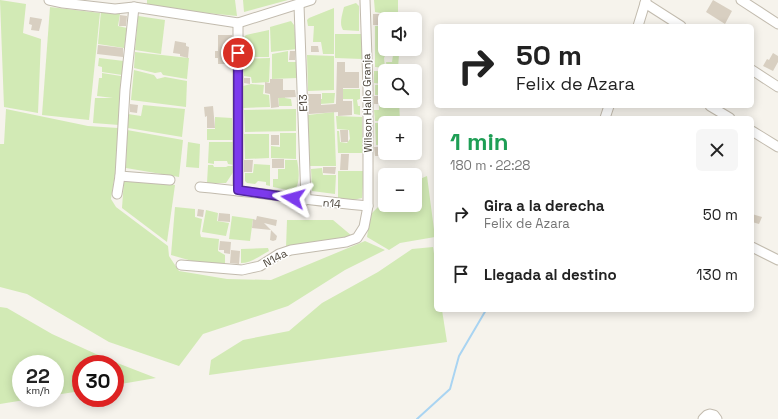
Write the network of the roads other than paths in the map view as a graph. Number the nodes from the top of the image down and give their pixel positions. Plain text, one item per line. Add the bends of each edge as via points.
1 (49, 0) edge
2 (312, 0) edge
3 (365, 0) edge
4 (741, 0) edge
5 (63, 2) edge
6 (646, 2) edge
7 (115, 4) edge
8 (294, 4) edge
9 (134, 7) junction
10 (238, 23) junction
11 (639, 24) edge
12 (678, 24) edge
13 (778, 24) edge
14 (754, 71) edge
15 (778, 87) edge
16 (713, 108) edge
17 (727, 116) edge
18 (754, 132) edge
19 (778, 147) edge
20 (120, 176) junction
21 (170, 180) dead end
22 (200, 187) dead end
23 (238, 190) junction
24 (117, 194) dead end
25 (306, 200) junction
26 (368, 206) junction
27 (754, 249) edge
28 (778, 260) edge
29 (181, 265) dead end
30 (703, 419) edge
31 (716, 419) edge

1 - 5 street
2 - 8 street
3 - 26 street, Wilson Hallo Granja
4 - 13 street
5 - 7 street
6 - 11 street
6 - 12 street
7 - 9 street
8 - 10 street
8 - 25 street, E13
9 - 10 street
9 - 20 street via 125,90
10 - 23 street
14 - 15 street
16 - 17 street
18 - 19 street
20 - 21 street
20 - 24 street
22 - 23 street, n14
23 - 25 street, n14
25 - 26 street, n14
26 - 29 street, N14a via 364,227 358,238 346,242 290,250 260,266 242,270
27 - 28 street
30 - 31 street via 710,414

